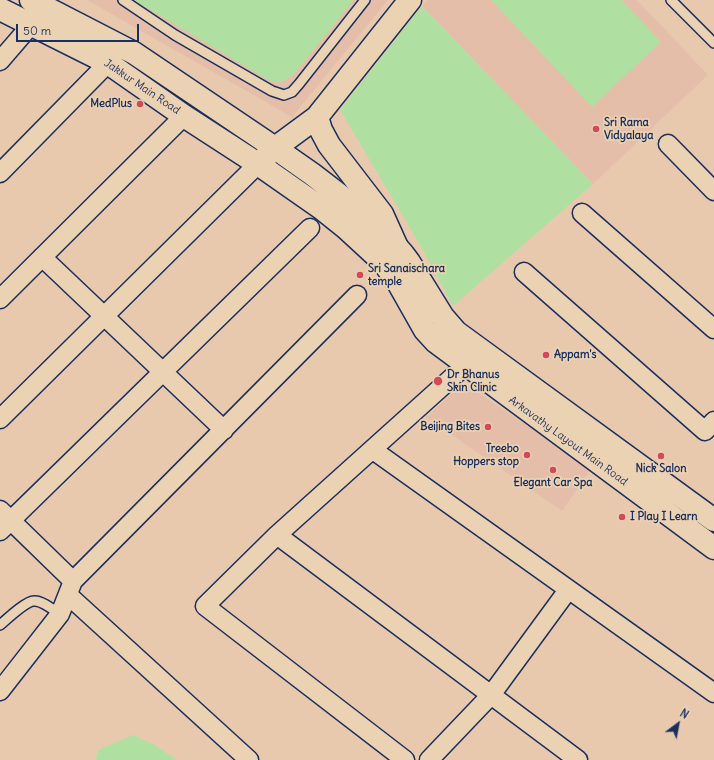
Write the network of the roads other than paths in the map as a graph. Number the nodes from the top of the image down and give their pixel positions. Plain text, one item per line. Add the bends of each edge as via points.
1 (31, 0) edge
2 (123, 0) edge
3 (365, 0) edge
4 (410, 0) edge
5 (671, 0) edge
6 (0, 9) edge
7 (31, 25) junction
8 (714, 43) edge
9 (0, 61) edge
10 (108, 63) junction
11 (184, 116) junction
12 (317, 117) junction
13 (668, 144) dead end
14 (275, 148) junction
15 (258, 164) junction
16 (0, 173) edge
17 (714, 191) edge
18 (582, 213) dead end
19 (310, 228) dead end
20 (396, 245) junction
21 (42, 257) junction
22 (524, 272) dead end
23 (357, 295) dead end
24 (0, 299) edge
25 (105, 316) junction
26 (714, 329) edge
27 (466, 365) junction
28 (163, 371) junction
29 (0, 419) edge
30 (714, 421) edge
31 (224, 430) junction
32 (373, 450) junction
33 (4, 520) edge
34 (714, 520) edge
35 (277, 535) junction
36 (714, 548) edge
37 (70, 588) junction
38 (568, 590) junction
39 (60, 614) junction
40 (0, 625) edge
41 (0, 691) edge
42 (714, 693) edge
43 (490, 695) junction
44 (249, 760) edge
45 (405, 760) edge
46 (429, 760) edge
47 (578, 760) edge

1 - 14 main road, Jakkur Main Road via 134,53
2 - 3 lane via 176,36 272,91 284,95 292,92 299,84
4 - 12 main road
5 - 8 lane
6 - 7 main road, Jakkur Main Road
7 - 9 street
7 - 10 main road, Jakkur Main Road
10 - 11 main road, Jakkur Main Road
10 - 16 street
11 - 15 main road, Jakkur Main Road
11 - 21 street
12 - 14 main road
12 - 20 main road via 329,145 382,214
13 - 17 street
14 - 15 main road
14 - 20 main road, Arkavathy Layout Main Road via 351,204
15 - 25 street
15 - 27 main road, Arkavathy Layout Main Road via 326,212 374,253 390,271 428,334
18 - 26 street
19 - 28 street
20 - 34 main road, Arkavathy Layout Main Road via 443,317 456,332
21 - 24 street
21 - 25 street
22 - 30 street via 705,431
23 - 31 street
25 - 28 street
25 - 29 street
27 - 32 street
27 - 36 main road, Arkavathy Layout Main Road
28 - 31 street
28 - 33 street
31 - 37 street
32 - 35 street
32 - 38 street
33 - 37 street
35 - 43 street
35 - 45 street via 206,606
37 - 39 street
37 - 44 street
38 - 42 street
38 - 43 street
39 - 40 lane via 34,601 26,604
39 - 41 street
43 - 46 street
43 - 47 street

